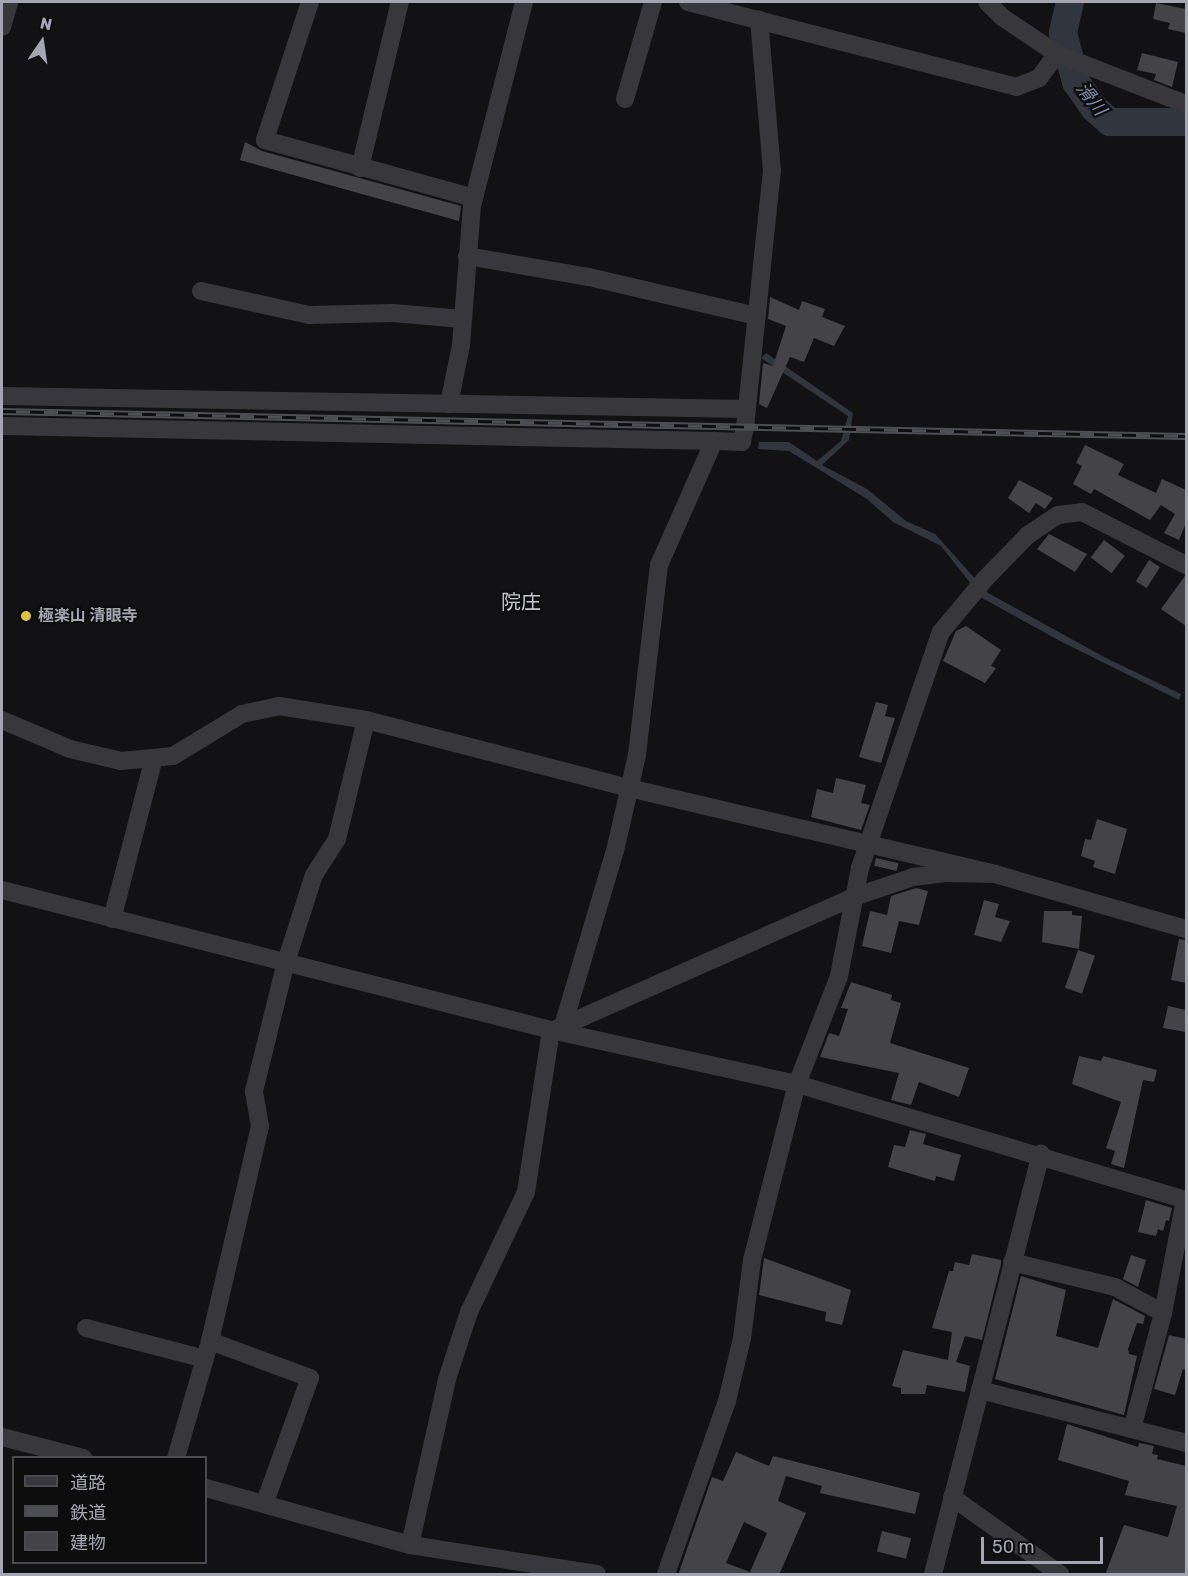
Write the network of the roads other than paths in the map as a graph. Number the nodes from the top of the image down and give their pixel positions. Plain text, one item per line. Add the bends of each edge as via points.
1 (9, 2) edge
2 (310, 2) edge
3 (400, 2) edge
4 (524, 2) edge
5 (653, 2) edge
6 (687, 2) edge
7 (987, 2) edge
8 (722, 6) edge
9 (759, 20) junction
10 (2, 27) edge
11 (1057, 54) junction
12 (625, 99) dead end
13 (1186, 104) edge
14 (360, 168) junction
15 (474, 198) junction
16 (467, 256) junction
17 (201, 291) dead end
18 (757, 316) junction
19 (462, 319) junction
20 (2, 396) edge
21 (449, 404) junction
22 (747, 409) junction
23 (2, 426) edge
24 (714, 441) junction
25 (1186, 561) edge
26 (2, 720) edge
27 (366, 720) junction
28 (154, 758) junction
29 (629, 788) junction
30 (867, 845) junction
31 (995, 874) junction
32 (2, 890) edge
33 (851, 898) junction
34 (112, 919) junction
35 (1186, 929) edge
36 (286, 962) junction
37 (557, 1028) junction
38 (797, 1084) junction
39 (1041, 1154) junction
40 (1186, 1200) edge
41 (1012, 1262) junction
42 (1163, 1313) junction
43 (86, 1328) dead end
44 (210, 1341) junction
45 (205, 1359) junction
46 (980, 1389) junction
47 (1132, 1429) junction
48 (2, 1437) edge
49 (1186, 1443) edge
50 (75, 1456) edge
51 (177, 1456) edge
52 (207, 1488) edge
53 (952, 1497) junction
54 (265, 1502) junction
55 (410, 1545) junction
56 (597, 1575) edge
57 (666, 1575) edge
58 (933, 1575) edge
59 (1060, 1575) edge

1 - 10 street
2 - 14 street via 265,140
3 - 14 street
4 - 15 street
5 - 12 street
6 - 8 street
7 - 11 street via 1002,17
8 - 9 street
9 - 11 street via 1016,87 1039,78
9 - 18 street via 772,171
11 - 13 street
14 - 15 street
15 - 16 street
16 - 18 street via 589,277
16 - 19 street
17 - 19 street via 309,315 393,313
18 - 22 street
19 - 21 street
20 - 21 street
21 - 22 street
22 - 24 street via 742,442
23 - 24 street
24 - 29 street via 659,565 637,755
25 - 30 street via 1082,512 1058,515 1028,535 969,595 941,632
26 - 28 street via 70,749 121,761
27 - 28 street via 279,706 242,714 173,756
27 - 29 street
27 - 36 street via 337,839 314,875
28 - 34 street
29 - 30 street
29 - 37 street
30 - 31 street
30 - 33 street
31 - 33 street via 913,877
31 - 35 street
32 - 34 street
33 - 37 street
33 - 38 street via 839,976
34 - 36 street
36 - 37 street
36 - 44 street via 254,1091 260,1126
37 - 38 street
37 - 55 street via 526,1192 469,1312 447,1379
38 - 39 street
38 - 57 street via 752,1260 742,1338 727,1401
39 - 40 street
39 - 41 street
40 - 42 street
41 - 42 street via 1115,1287
41 - 46 street
42 - 47 street
43 - 45 street
44 - 45 street
44 - 54 street via 310,1378
45 - 51 street
46 - 47 street
46 - 53 street
47 - 49 street
48 - 50 street
52 - 54 street
53 - 58 street
53 - 59 street
54 - 55 street
55 - 56 street

